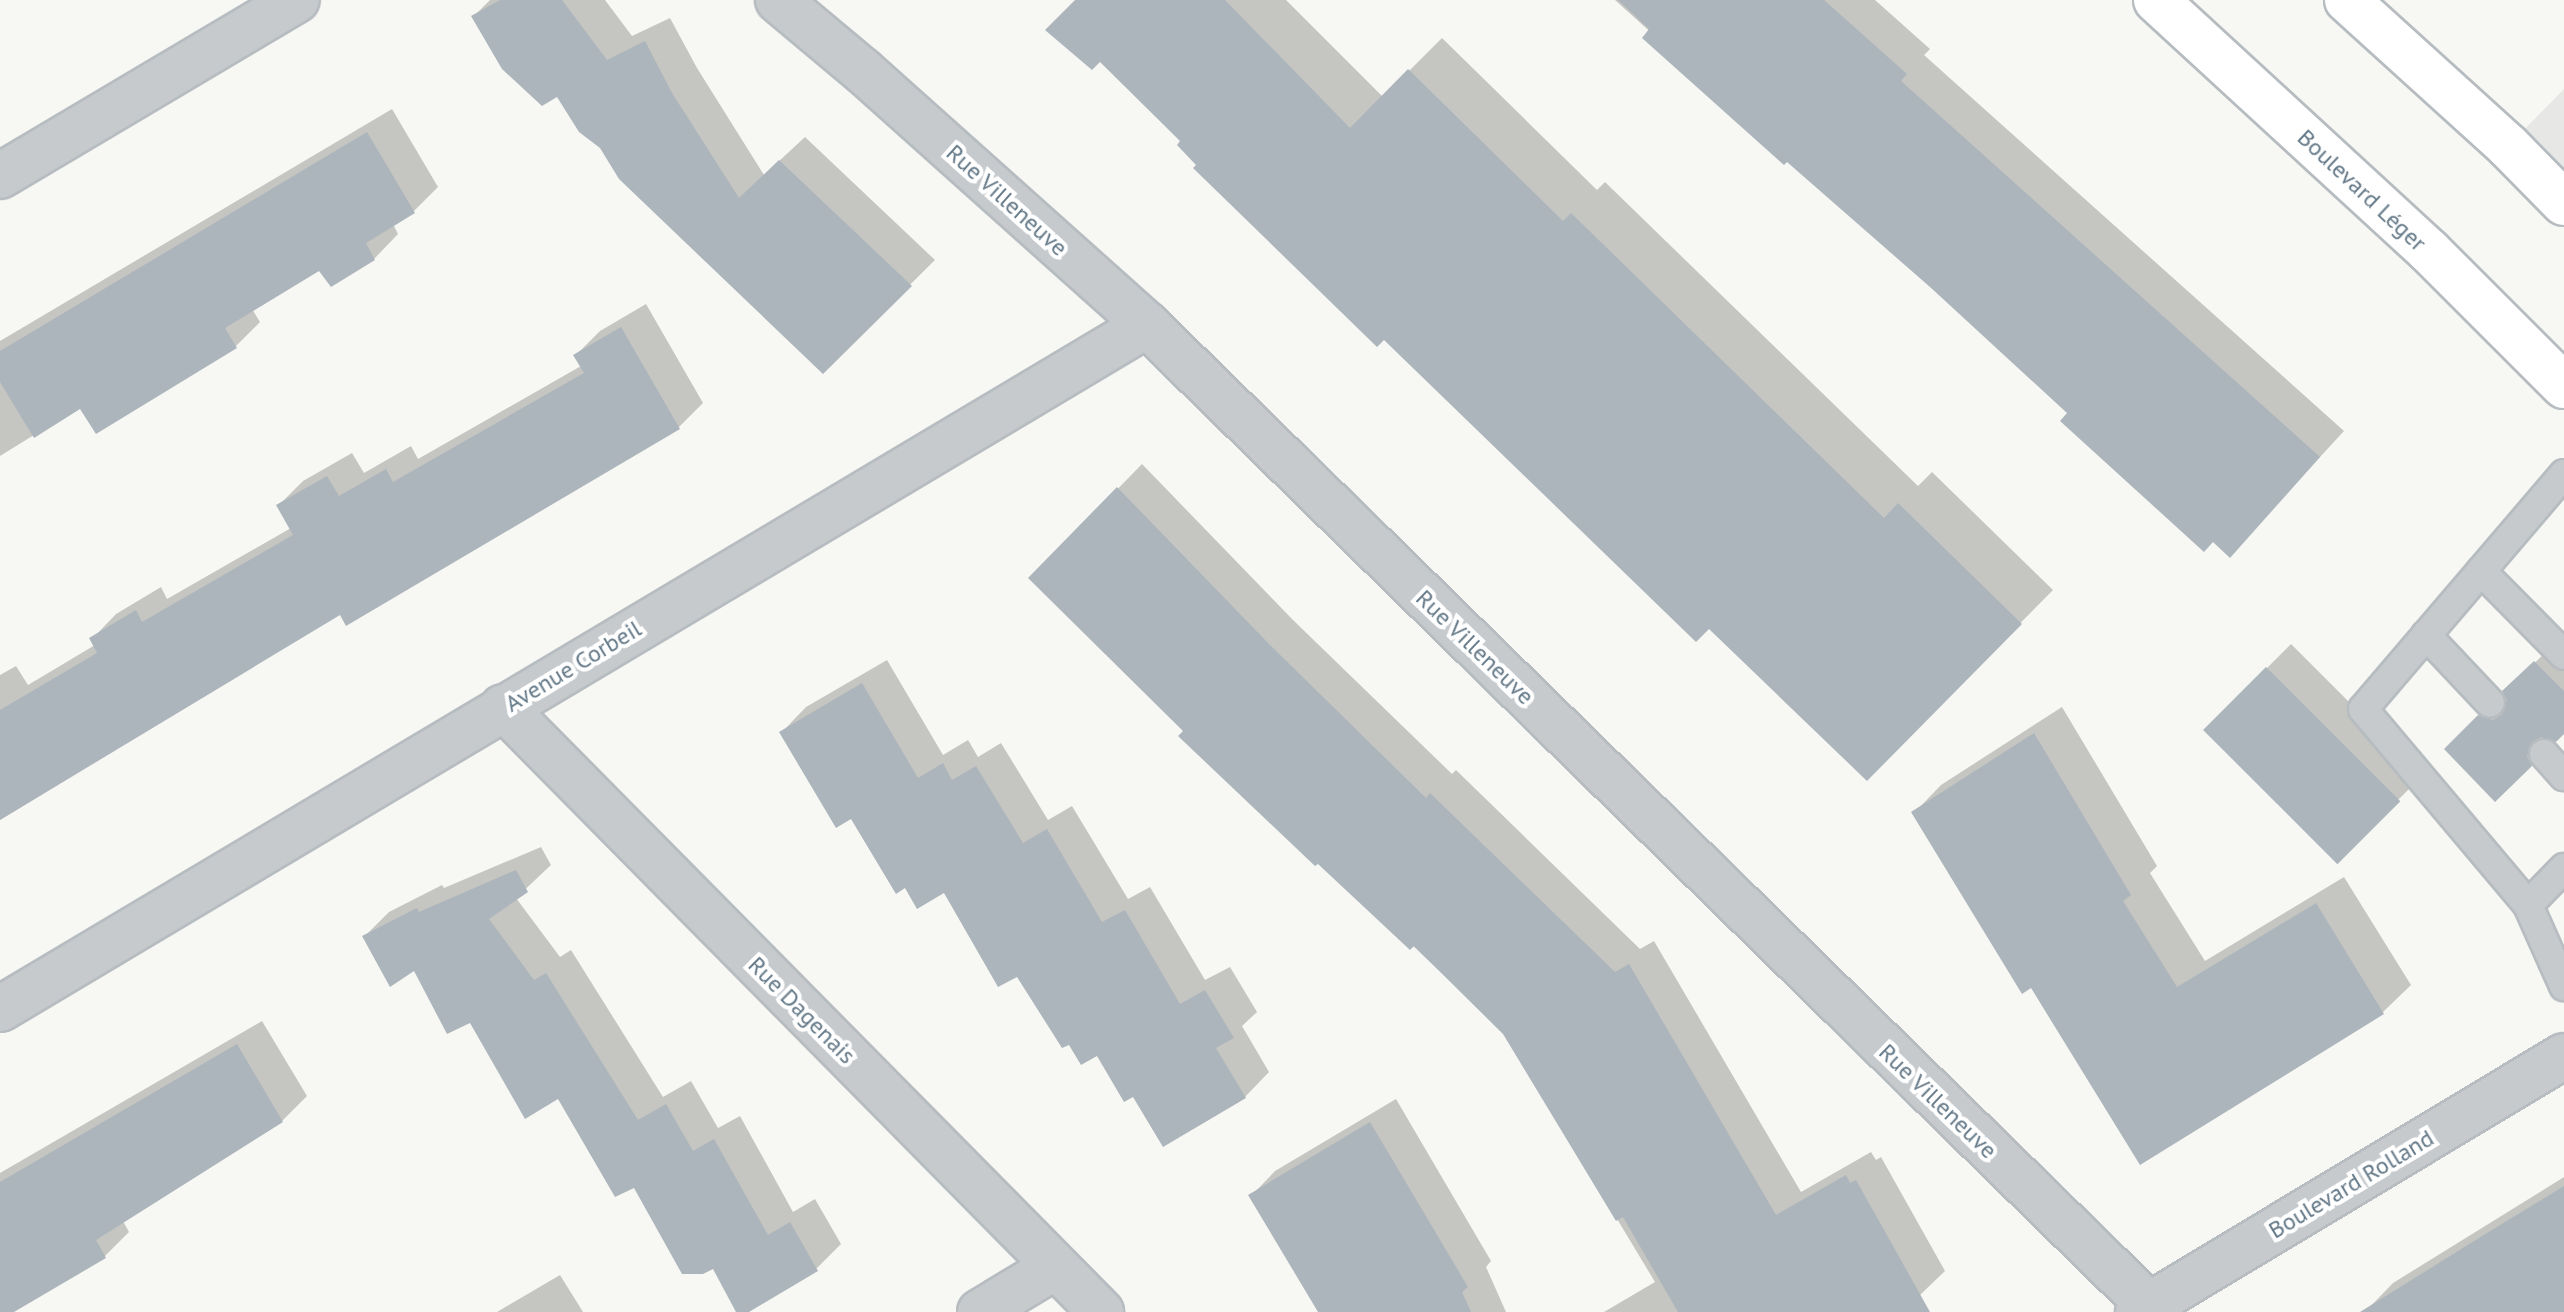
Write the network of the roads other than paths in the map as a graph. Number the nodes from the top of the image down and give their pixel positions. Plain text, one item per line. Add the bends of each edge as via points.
1 (297, 0) edge
2 (778, 0) edge
3 (2156, 0) edge
4 (2347, 0) edge
5 (0, 176) edge
6 (2564, 203) edge
7 (1147, 325) junction
8 (2564, 386) edge
9 (2564, 474) edge
10 (2481, 571) junction
11 (2426, 635) junction
12 (2564, 655) edge
13 (2490, 703) dead end
14 (503, 707) junction
15 (2544, 754) dead end
16 (2564, 776) edge
17 (2564, 868) edge
18 (2528, 905) junction
19 (2564, 986) edge
20 (0, 1009) edge
21 (2564, 1056) edge
22 (1055, 1267) junction
23 (2148, 1310) edge
24 (980, 1312) edge
25 (1101, 1312) edge

1 - 5 street
2 - 7 street, Rue Villeneuve
3 - 8 main road, Boulevard Léger via 2429,251
4 - 6 main road
7 - 14 street, Avenue Corbeil
7 - 23 street, Rue Villeneuve
9 - 10 lane
10 - 11 lane
10 - 12 lane
11 - 13 lane
11 - 18 lane via 2363,709
14 - 20 street, Avenue Corbeil
14 - 22 street, Rue Dagenais
15 - 16 lane
17 - 18 lane
18 - 19 lane
21 - 23 street, Boulevard Rolland
22 - 24 street
22 - 25 street, Rue Dagenais

